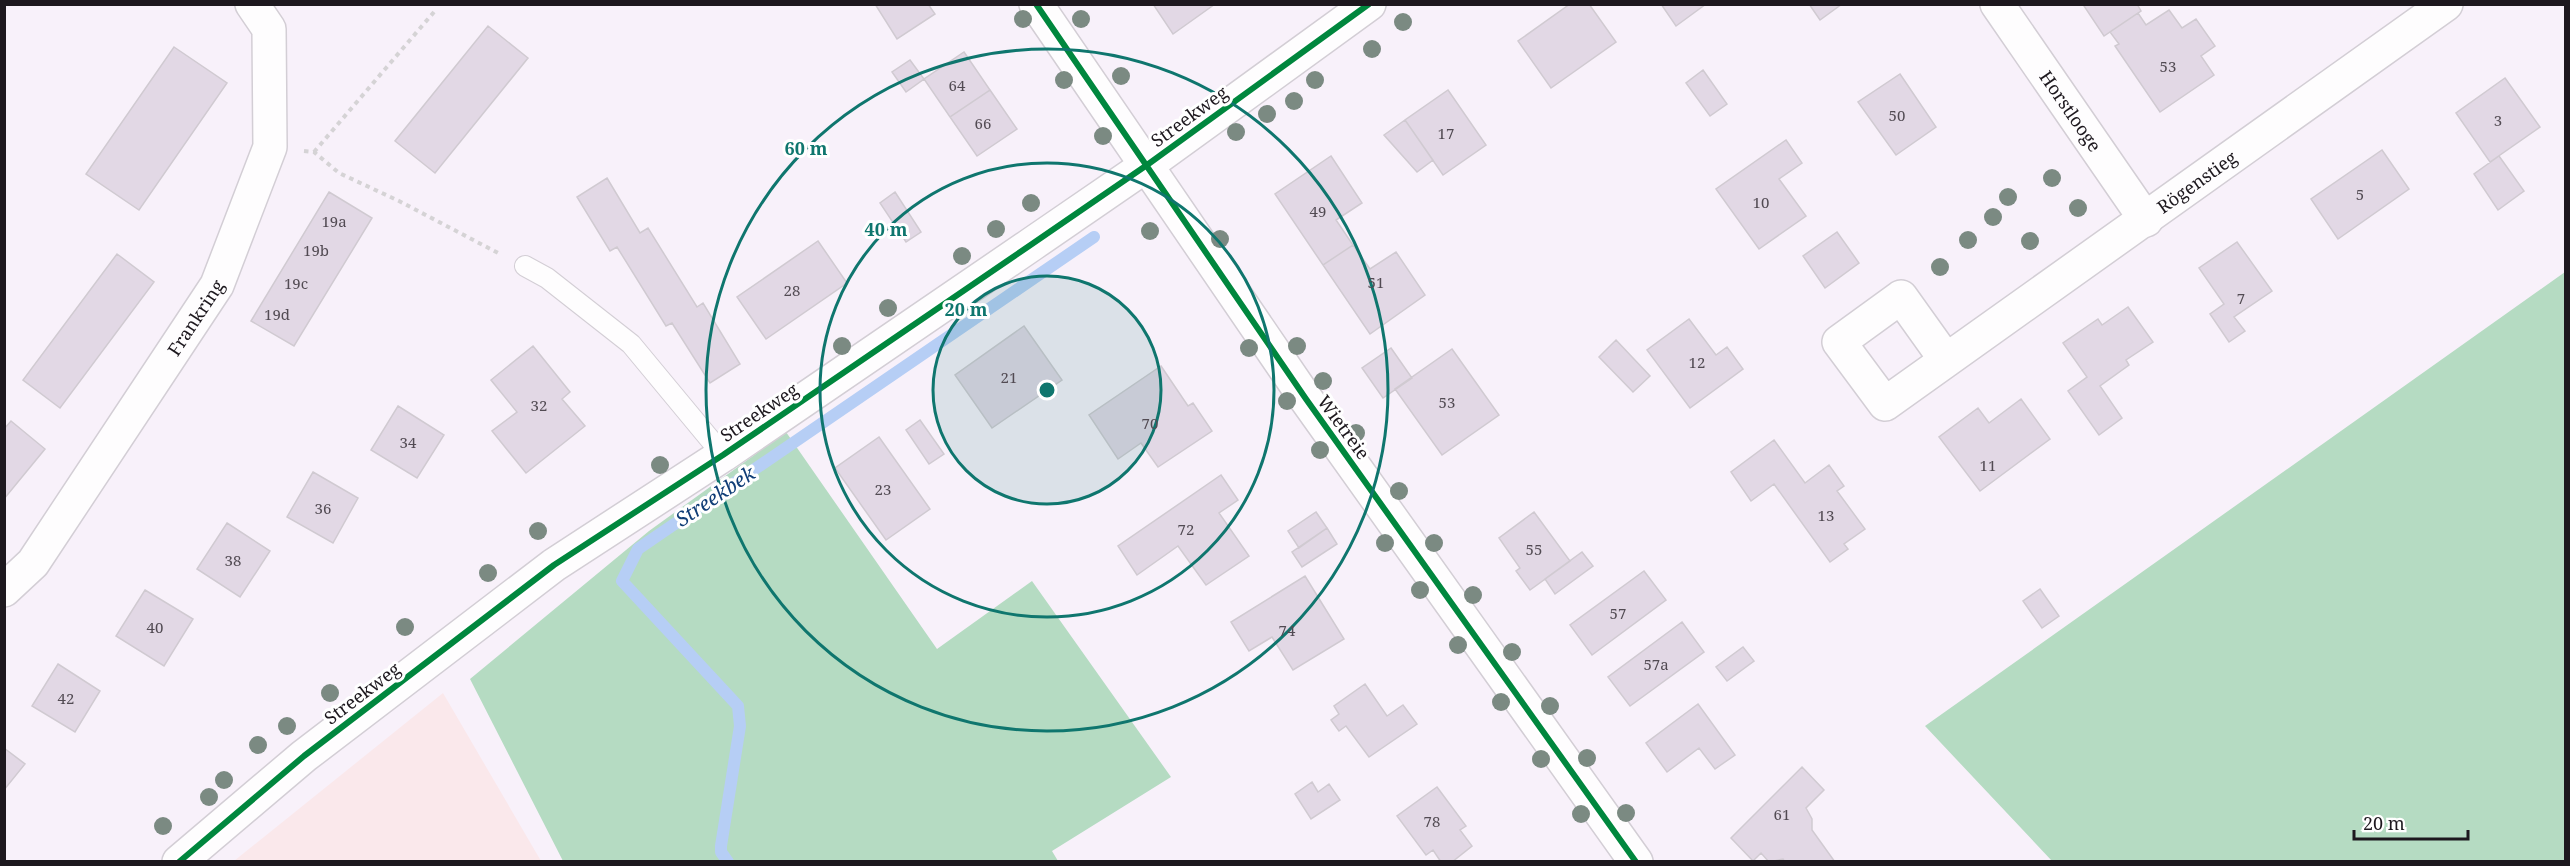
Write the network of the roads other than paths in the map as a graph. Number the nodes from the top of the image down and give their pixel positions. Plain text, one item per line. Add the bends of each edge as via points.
1 (252, 4) edge
2 (1036, 4) edge
3 (1369, 4) edge
4 (1997, 4) edge
5 (2446, 4) edge
6 (1147, 165) junction
7 (2146, 220) junction
8 (525, 266) road end
9 (1946, 360) dead end
10 (723, 455) junction
11 (4, 590) edge
12 (179, 861) edge
13 (1636, 861) edge

1 - 11 street, Frankring via 269,29 270,147 217,285 33,563
2 - 6 street, Wietreie
3 - 6 street, Streekweg
4 - 7 street, Horstlooge
5 - 7 street, Rögenstieg
6 - 10 street, Streekweg
6 - 13 street, Wietreie via 1306,399
7 - 9 street, Rögenstieg
8 - 10 lane via 547,278 632,344
10 - 12 street, Streekweg via 554,565 304,756

